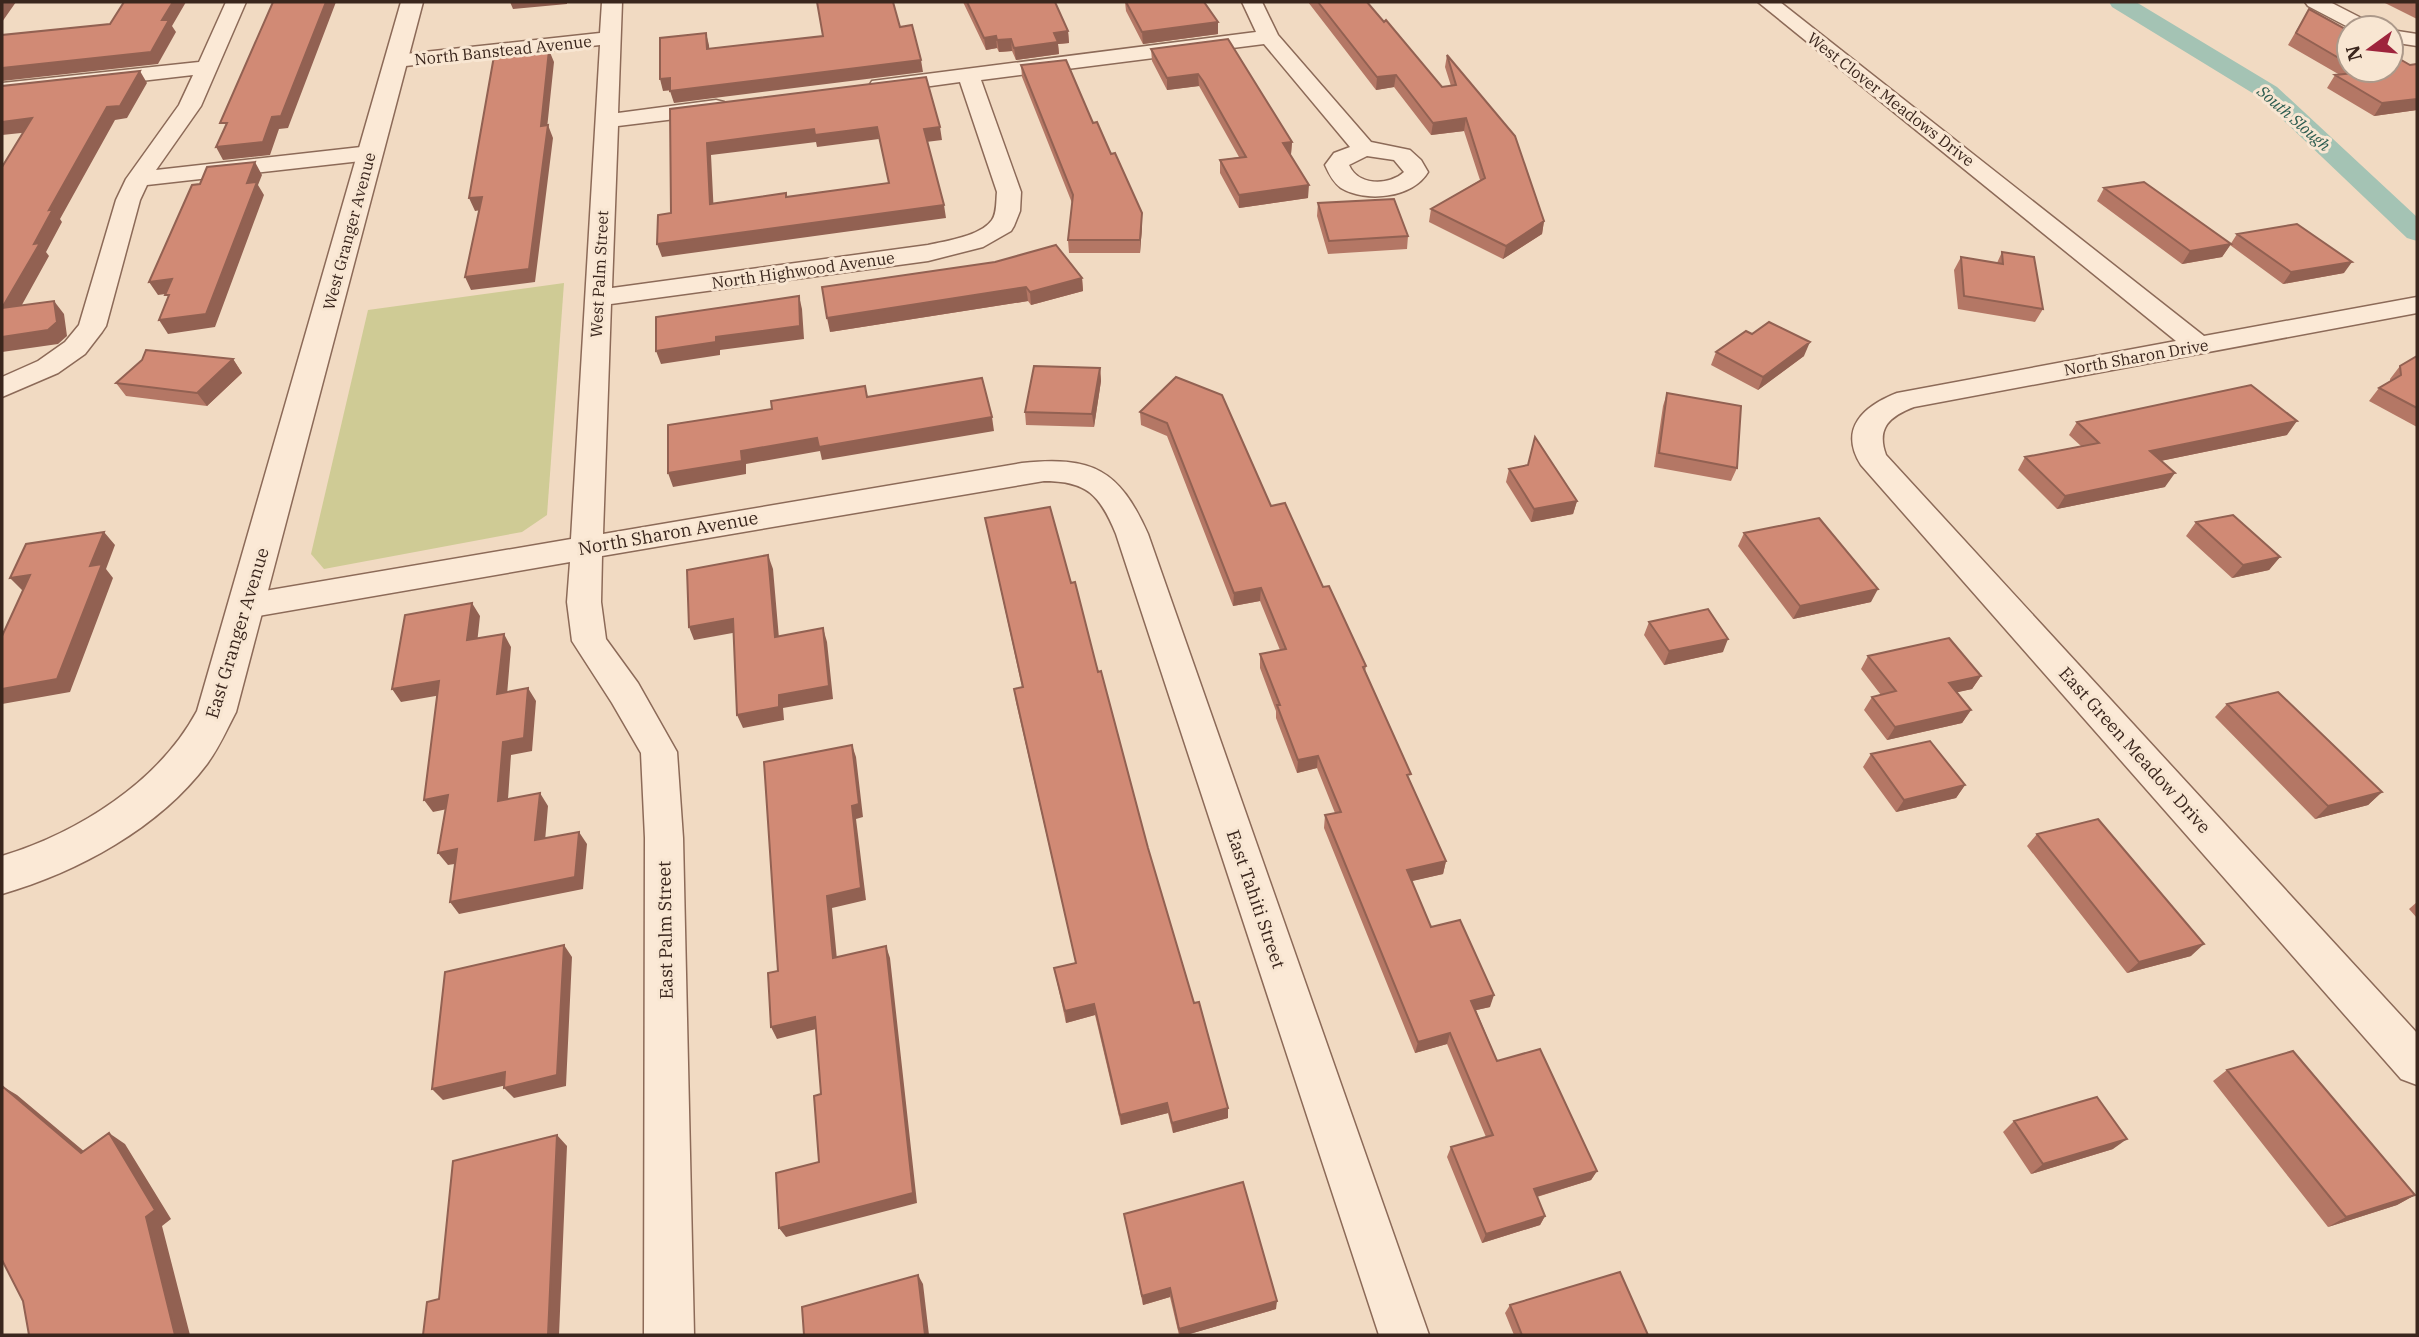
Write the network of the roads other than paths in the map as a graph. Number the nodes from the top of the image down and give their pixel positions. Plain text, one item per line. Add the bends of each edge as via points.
1 (236, 2) edge
2 (411, 2) edge
3 (1252, 2) edge
4 (1768, 2) edge
5 (2315, 2) edge
6 (2339, 14) edge
7 (611, 21) edge
8 (1269, 37) junction
9 (397, 54) junction
10 (209, 67) junction
11 (968, 75) junction
12 (861, 89) edge
13 (2, 90) edge
14 (740, 104) edge
15 (606, 121) junction
16 (1364, 149) dead end
17 (370, 153) junction
18 (138, 179) junction
19 (598, 298) junction
20 (2417, 305) edge
21 (2198, 345) junction
22 (2, 388) edge
23 (1866, 429) joint
24 (287, 460) joint
25 (1089, 476) joint
26 (586, 546) junction
27 (247, 606) junction
28 (2, 875) edge
29 (2417, 1064) edge
30 (669, 1335) edge
31 (1404, 1335) edge

1 - 10 street
2 - 9 street, West Granger Avenue
3 - 8 street
4 - 21 street, West Clover Meadows Drive
5 - 6 street
7 - 9 street, North Banstead Avenue
7 - 15 street, West Palm Street
8 - 11 street
8 - 16 street
9 - 17 street, West Granger Avenue
10 - 13 street
10 - 18 street via 190,106
11 - 12 street
11 - 19 street, North Highwood Avenue via 1009,192 1002,226 974,242 929,253
14 - 15 street
15 - 19 street, West Palm Street
17 - 18 street
17 - 24 street, West Granger Avenue
18 - 22 street via 92,326 75,348 48,367
19 - 26 street, West Palm Street
20 - 21 street, North Sharon Drive
21 - 23 street, North Sharon Drive via 1907,399 1884,408
23 - 29 street, East Green Meadow Drive via 1865,442 1872,458
24 - 27 street, East Granger Avenue
25 - 26 street, North Sharon Avenue via 1023,472
25 - 31 street, East Tahiti Street via 1113,493 1132,534
26 - 27 street, North Sharon Avenue
26 - 30 street, East Palm Street via 584,602 589,641 659,752 664,838
27 - 28 street, East Granger Avenue via 216,712 194,751 156,791 80,842

